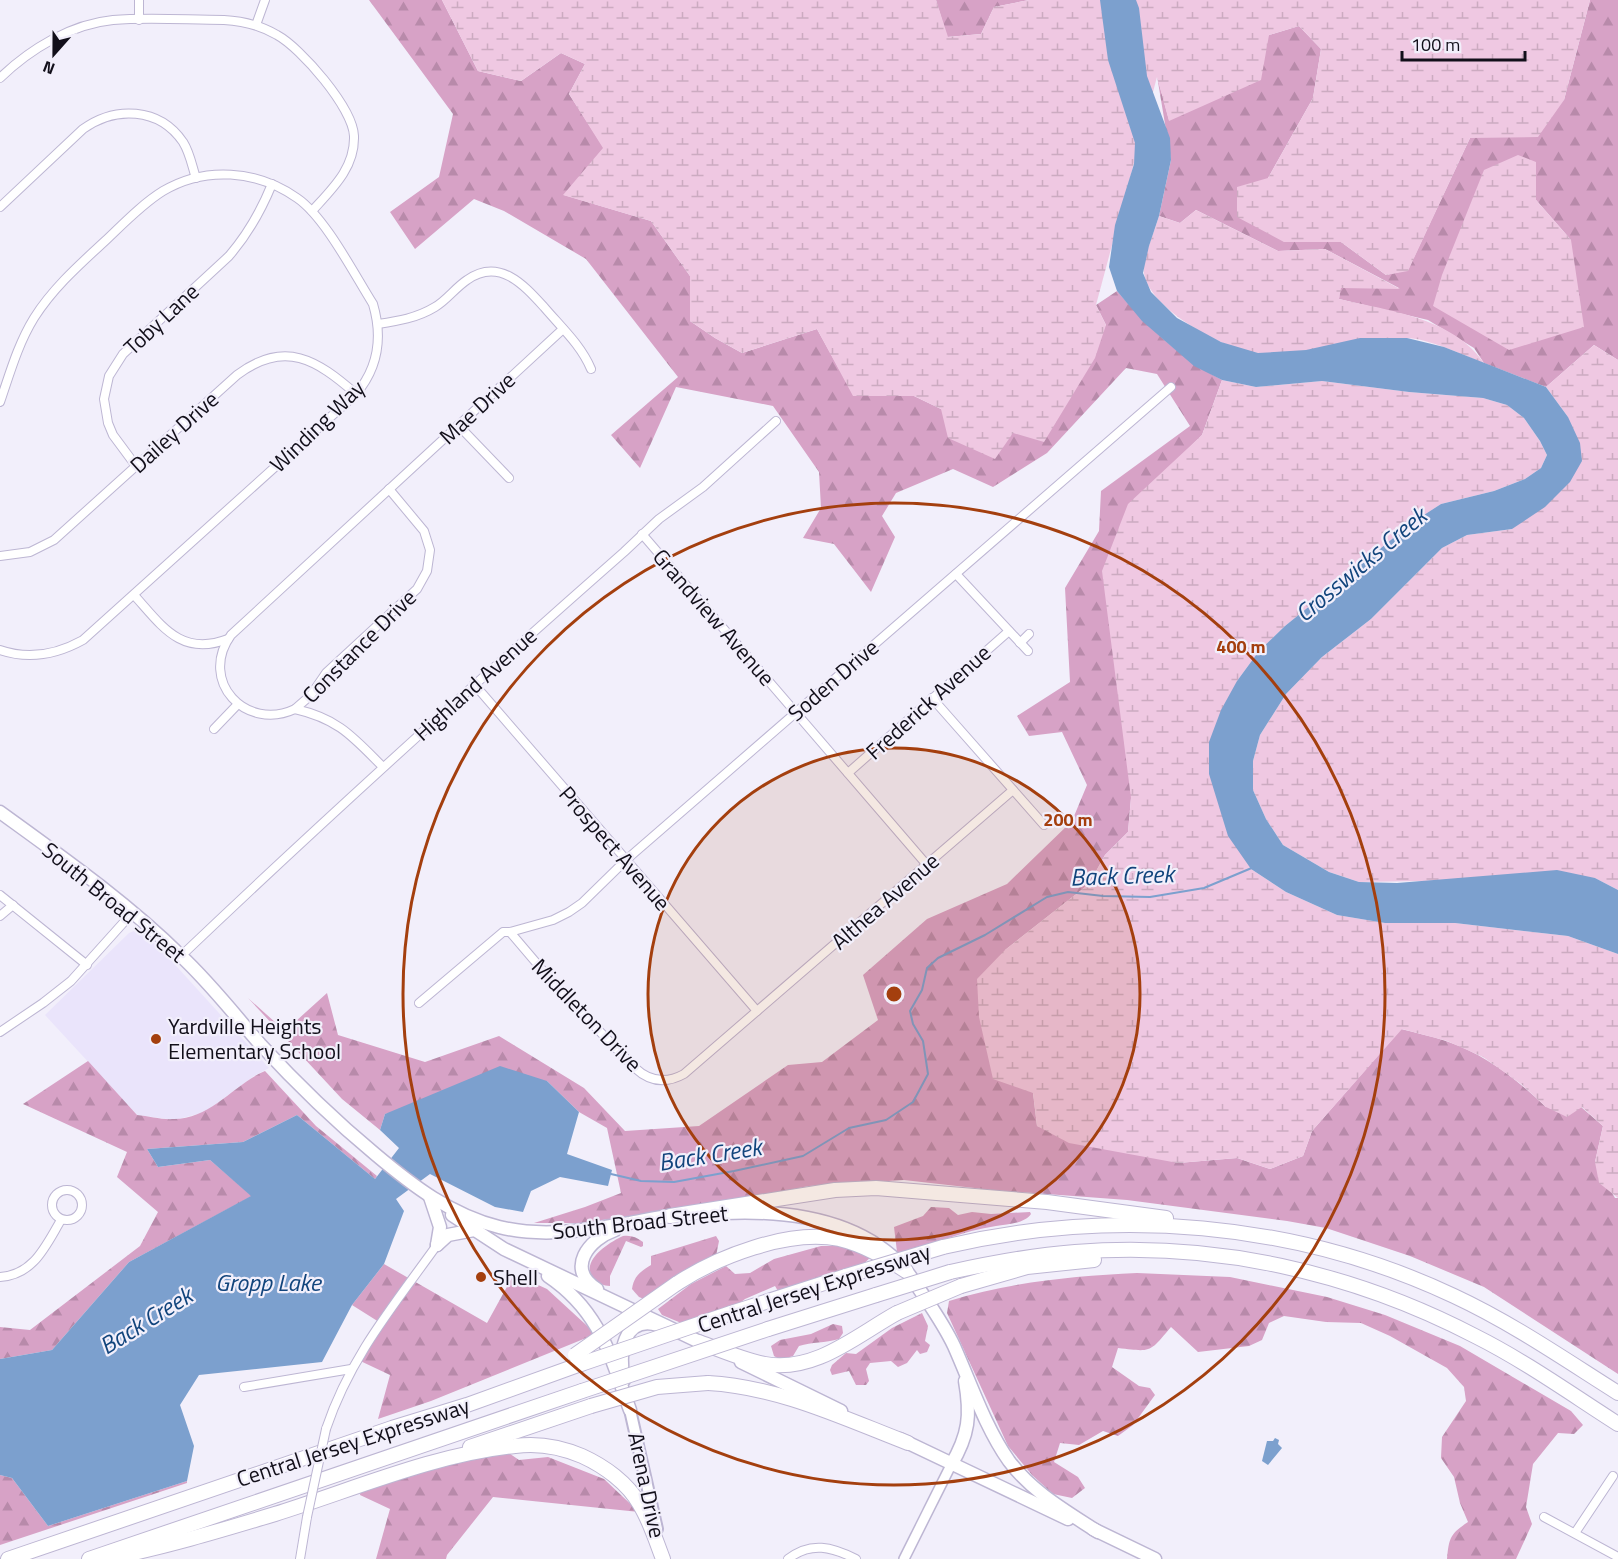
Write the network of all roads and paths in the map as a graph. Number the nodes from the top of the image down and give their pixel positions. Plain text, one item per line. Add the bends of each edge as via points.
1 (139, 0) edge
2 (265, 0) edge
3 (139, 20) junction
4 (256, 25) junction
5 (0, 78) edge
6 (196, 178) junction
7 (272, 184) junction
8 (0, 207) edge
9 (312, 211) junction
10 (378, 324) junction
11 (563, 329) junction
12 (591, 369) dead end
13 (1171, 387) dead end
14 (356, 394) junction
15 (0, 400) edge
16 (776, 421) dead end
17 (458, 425) junction
18 (136, 466) junction
19 (508, 478) dead end
20 (389, 489) junction
21 (642, 534) junction
22 (0, 556) edge
23 (956, 574) junction
24 (134, 595) junction
25 (1009, 631) junction
26 (1029, 634) dead end
27 (228, 639) junction
28 (1020, 643) junction
29 (0, 650) edge
30 (1028, 651) dead end
31 (474, 684) junction
32 (932, 698) junction
33 (238, 704) junction
34 (296, 709) junction
35 (796, 713) junction
36 (214, 729) dead end
37 (383, 767) junction
38 (848, 773) junction
39 (1013, 790) junction
40 (0, 812) edge
41 (1044, 825) dead end
42 (626, 860) junction
43 (927, 865) junction
44 (0, 895) edge
45 (13, 905) junction
46 (133, 912) junction
47 (0, 916) edge
48 (510, 933) junction
49 (181, 956) junction
50 (87, 965) junction
51 (419, 1003) dead end
52 (757, 1011) junction
53 (0, 1032) edge
54 (428, 1196) junction
55 (670, 1216) junction
56 (61, 1220) junction
57 (639, 1221) junction
58 (1206, 1228) junction
59 (474, 1230) junction
60 (437, 1245) junction
61 (504, 1249) junction
62 (1225, 1256) junction
63 (906, 1270) junction
64 (0, 1277) edge
65 (607, 1298) junction
66 (673, 1329) junction
67 (699, 1342) junction
68 (578, 1359) junction
69 (961, 1362) junction
70 (351, 1370) junction
71 (244, 1387) dead end
72 (1618, 1393) edge
73 (630, 1410) junction
74 (1618, 1424) edge
75 (908, 1443) junction
76 (951, 1465) junction
77 (392, 1476) junction
78 (1613, 1476) dead end
79 (1544, 1517) dead end
80 (1098, 1532) junction
81 (1575, 1533) junction
82 (1618, 1558) edge
83 (8, 1559) edge
84 (89, 1559) edge
85 (105, 1559) edge
86 (300, 1559) edge
87 (663, 1559) edge
88 (788, 1559) edge
89 (856, 1559) edge
90 (904, 1559) edge
91 (1155, 1559) edge

1 - 3 street
2 - 4 street
3 - 4 street via 224,20
3 - 5 street via 113,20 78,28 31,52
4 - 9 street via 279,36 303,55 344,107 353,126 353,148 344,172
6 - 7 street, Winding Way via 239,175
6 - 8 street via 184,144 169,127 148,116 125,112 83,129
6 - 15 street, Winding Way via 149,201 62,281 25,334
7 - 9 street, Winding Way
7 - 18 street, Toby Lane via 261,210 229,256 123,354 109,376 104,399 108,423
9 - 10 street, Winding Way via 373,304
10 - 11 street via 422,314 467,280 493,272 514,277
10 - 14 street, Winding Way via 375,363
11 - 12 street
11 - 17 street, Mae Drive
13 - 23 street, Soden Drive
14 - 18 street, Dailey Drive via 312,362 284,357 259,362 237,375
14 - 24 street, Winding Way
16 - 21 street, Highland Avenue via 703,487
17 - 19 street
17 - 20 street, Mae Drive
18 - 22 street, Dailey Drive via 54,540 30,552
20 - 27 street, Mae Drive
20 - 34 street, Constance Drive via 424,531 430,550 427,571 417,589 326,673 305,703
21 - 31 street, Highland Avenue
21 - 35 street, Grandview Avenue
23 - 25 street
23 - 35 street, Soden Drive
24 - 27 street via 176,638 207,645
24 - 29 street, Winding Way via 71,647 32,656
25 - 28 street
25 - 32 street, Frederick Avenue
26 - 28 street
27 - 33 street via 221,659 222,679
28 - 30 street
31 - 37 street, Highland Avenue
31 - 42 street, Prospect Avenue
32 - 38 street, Frederick Avenue
32 - 39 street
33 - 34 street via 265,716
33 - 36 street
34 - 37 street via 337,724
35 - 38 street, Grandview Avenue
35 - 42 street, Soden Drive
37 - 49 street, Highland Avenue
38 - 43 street, Grandview Avenue
39 - 41 street
39 - 43 street, Althea Avenue
40 - 46 main road, South Broad Street
42 - 48 street, Soden Drive via 569,912
42 - 52 street, Prospect Avenue
43 - 52 street, Althea Avenue
44 - 45 street
45 - 47 street
45 - 50 street
46 - 49 main road, South Broad Street
46 - 50 street
48 - 51 street, Soden Drive via 503,932 482,948
48 - 52 street, Middleton Drive via 635,1068 650,1078 669,1080 684,1074
49 - 54 main road, South Broad Street via 322,1108
50 - 53 street via 43,1003
54 - 57 main road, South Broad Street via 478,1221 518,1231 569,1232
54 - 59 main road, South Broad Street
54 - 60 main road via 440,1227
55 - 57 main road, South Broad Street
55 - 58 highway via 836,1190 887,1188 1047,1202 1165,1218
55 - 63 main road, South Broad Street via 751,1211 822,1221 871,1241
56 - 56 street via 54,1213 53,1199 70,1190 81,1200 82,1210 72,1220
56 - 64 street via 32,1264 14,1275
57 - 65 main road via 605,1233 584,1254 584,1275
58 - 68 highway, Central Jersey Expressway, bridge via 1088,1226 1008,1233 943,1247
58 - 72 highway, Central Jersey Expressway via 1269,1236 1330,1251 1417,1280 1507,1323
59 - 60 main road via 448,1235
59 - 61 main road, South Broad Street
60 - 70 street
61 - 65 main road, South Broad Street
61 - 73 main road via 557,1282 584,1308 605,1342
62 - 67 highway, bridge via 1144,1257 1027,1267 961,1286 897,1313 823,1357 795,1365 767,1365
62 - 74 highway, Central Jersey Expressway via 1333,1278 1415,1307 1511,1355
62 - 84 highway, Central Jersey Expressway, bridge via 1154,1250 1086,1251 950,1272 768,1329
63 - 68 highway, bridge via 878,1253 838,1239 780,1242 734,1254 676,1284
63 - 69 main road, South Broad Street via 944,1325
65 - 66 main road, South Broad Street
66 - 67 main road, South Broad Street
66 - 73 main road via 645,1323 627,1335 622,1372
67 - 75 main road, South Broad Street
68 - 83 highway, Central Jersey Expressway via 483,1395 467,1406
69 - 76 main road via 969,1418 962,1448
69 - 80 main road, South Broad Street via 993,1434 1011,1463 1037,1490
70 - 71 street
70 - 86 street, bridge via 326,1429
73 - 87 main road, Arena Drive
75 - 76 main road, South Broad Street
75 - 77 highway, bridge via 789,1398 708,1383 657,1387 591,1406
76 - 80 main road, South Broad Street
76 - 90 street
77 - 85 highway via 198,1536
77 - 87 highway via 460,1456 515,1446 565,1450 596,1463 632,1493 641,1505
78 - 81 street
79 - 81 street
80 - 91 main road, South Broad Street
81 - 82 street
88 - 89 street via 814,1547 837,1550

